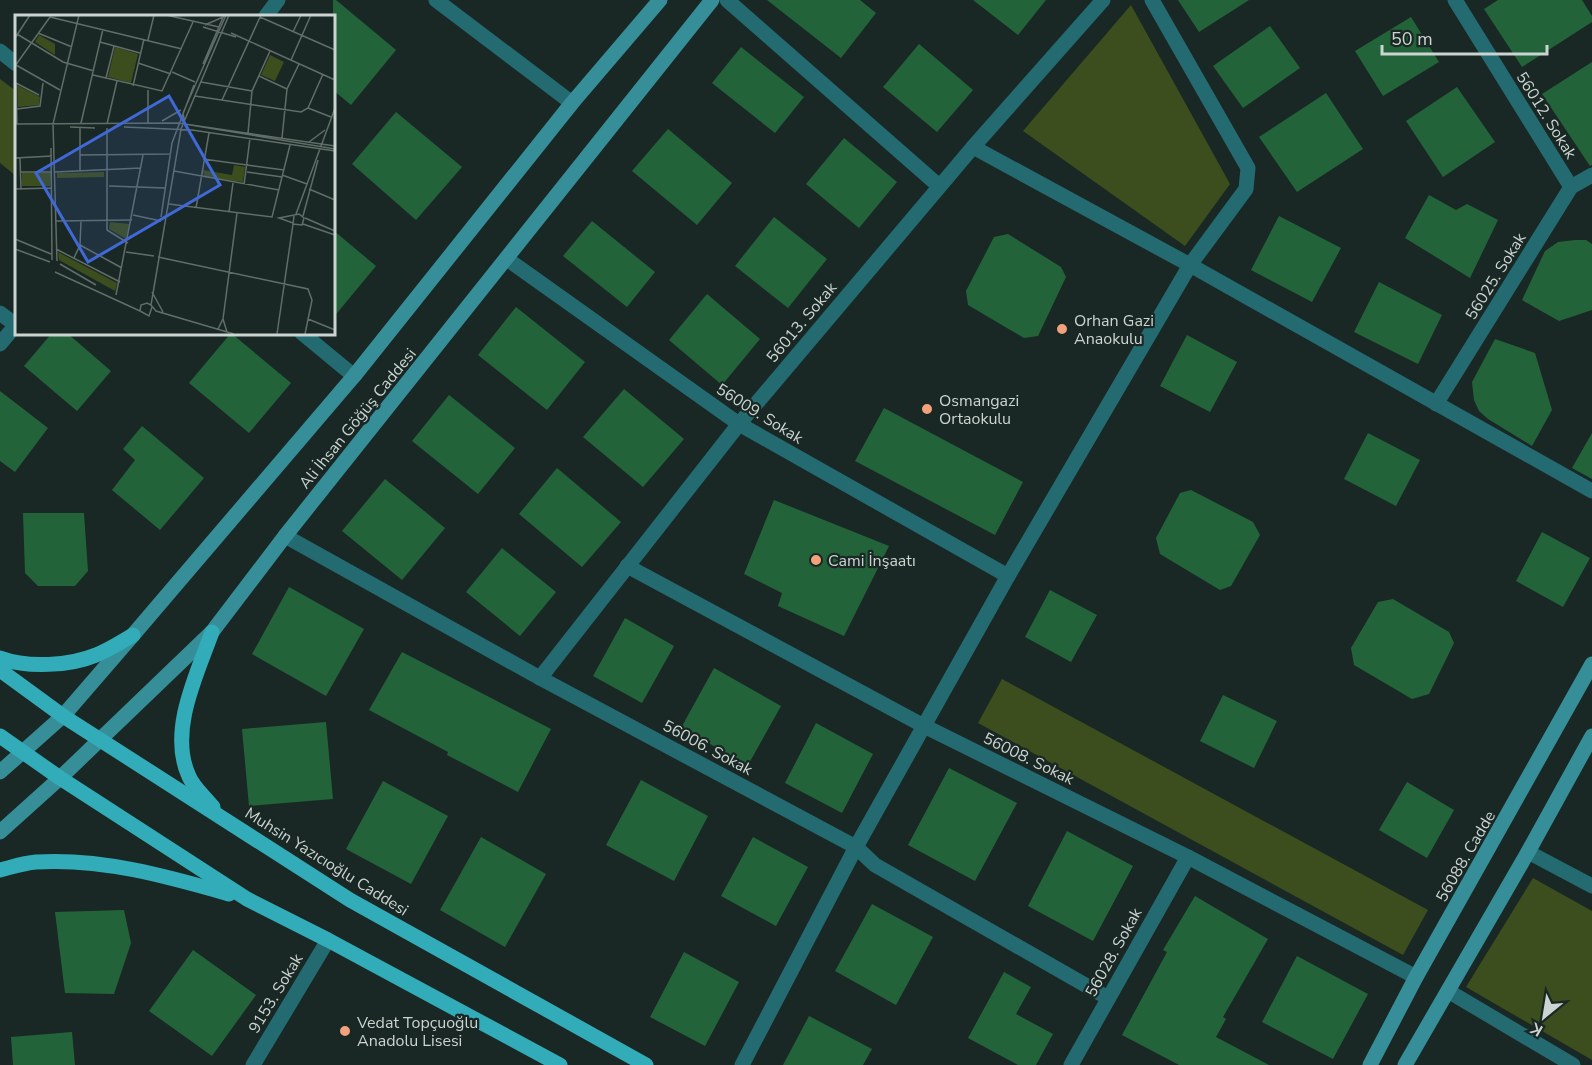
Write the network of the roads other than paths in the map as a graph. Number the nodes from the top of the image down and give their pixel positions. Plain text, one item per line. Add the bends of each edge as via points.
1 (278, 0) edge
2 (436, 0) edge
3 (660, 0) edge
4 (712, 0) edge
5 (727, 0) edge
6 (1103, 0) edge
7 (1152, 0) edge
8 (1455, 0) edge
9 (267, 15) edge
10 (0, 51) edge
11 (15, 63) edge
12 (572, 103) junction
13 (973, 147) junction
14 (1592, 174) edge
15 (939, 186) junction
16 (1571, 187) junction
17 (507, 259) junction
18 (1190, 265) junction
19 (0, 313) edge
20 (15, 324) edge
21 (15, 326) edge
22 (303, 334) edge
23 (0, 344) edge
24 (354, 376) junction
25 (1436, 404) junction
26 (739, 424) junction
27 (1592, 491) edge
28 (285, 536) junction
29 (627, 566) junction
30 (1008, 576) junction
31 (212, 632) junction
32 (133, 635) junction
33 (0, 658) edge
34 (1592, 664) edge
35 (0, 670) edge
36 (540, 678) junction
37 (63, 716) junction
38 (924, 726) junction
39 (0, 736) edge
40 (1592, 736) edge
41 (101, 739) junction
42 (23, 752) junction
43 (0, 772) edge
44 (60, 778) junction
45 (221, 816) junction
46 (0, 832) edge
47 (856, 847) junction
48 (1528, 852) junction
49 (1188, 856) junction
50 (0, 870) edge
51 (1592, 886) edge
52 (247, 899) junction
53 (328, 940) junction
54 (1416, 977) junction
55 (1448, 991) junction
56 (1108, 998) junction
57 (253, 1065) edge
58 (560, 1065) edge
59 (646, 1065) edge
60 (742, 1065) edge
61 (1071, 1065) edge
62 (1370, 1065) edge
63 (1405, 1065) edge
64 (1574, 1065) edge

1 - 9 street
2 - 12 street
3 - 12 main road, Ali İhsan Göğüş Caddesi
4 - 17 main road, Ali İhsan Göğüş Caddesi
5 - 15 street
6 - 13 street, 56013. Sokak
7 - 18 street via 1248,168 1246,189
8 - 16 street, 56012. Sokak
10 - 11 street
12 - 24 main road, Ali İhsan Göğüş Caddesi
13 - 15 street, 56013. Sokak
13 - 18 street
14 - 16 street, 56025. Sokak
15 - 26 street, 56013. Sokak
16 - 25 street, 56025. Sokak
17 - 26 street, 56009. Sokak
17 - 28 main road, Ali İhsan Göğüş Caddesi
18 - 25 street
18 - 30 street
19 - 20 street
21 - 23 street
22 - 24 street
24 - 32 main road, Ali İhsan Göğüş Caddesi
25 - 27 street
26 - 29 street, 56013. Sokak
26 - 30 street, 56009. Sokak
28 - 31 main road, Ali İhsan Göğüş Caddesi
28 - 36 street, 56006. Sokak
29 - 36 street, 56013. Sokak
29 - 38 street, 56008. Sokak
30 - 38 street
31 - 41 main road, Ali İhsan Göğüş Caddesi
31 - 45 main road via 188,701 180,738 188,775
32 - 33 main road via 95,656 53,665
32 - 37 main road, Ali İhsan Göğüş Caddesi
34 - 54 main road, 56088. Cadde
35 - 37 main road, Muhsin Yazıcıoğlu Caddesi
36 - 47 street, 56006. Sokak
37 - 41 main road, Muhsin Yazıcıoğlu Caddesi
37 - 42 main road, Ali İhsan Göğüş Caddesi
38 - 47 street
38 - 49 street, 56008. Sokak
39 - 42 main road
40 - 48 main road
41 - 44 main road, Ali İhsan Göğüş Caddesi
41 - 45 main road, Muhsin Yazıcıoğlu Caddesi
42 - 43 main road, Ali İhsan Göğüş Caddesi
42 - 44 main road
44 - 46 main road, Ali İhsan Göğüş Caddesi
44 - 52 main road
45 - 59 main road, Muhsin Yazıcıoğlu Caddesi via 350,900
47 - 56 street, 56006. Sokak via 875,865
47 - 60 street
48 - 51 street
48 - 55 main road
49 - 54 street, 56008. Sokak
49 - 56 street, 56028. Sokak
50 - 52 main road via 34,862 95,862 166,876
52 - 53 main road
53 - 57 street, 9153. Sokak
53 - 58 main road
54 - 62 main road, 56088. Cadde
55 - 63 main road
55 - 64 street
56 - 61 street, 56028. Sokak

